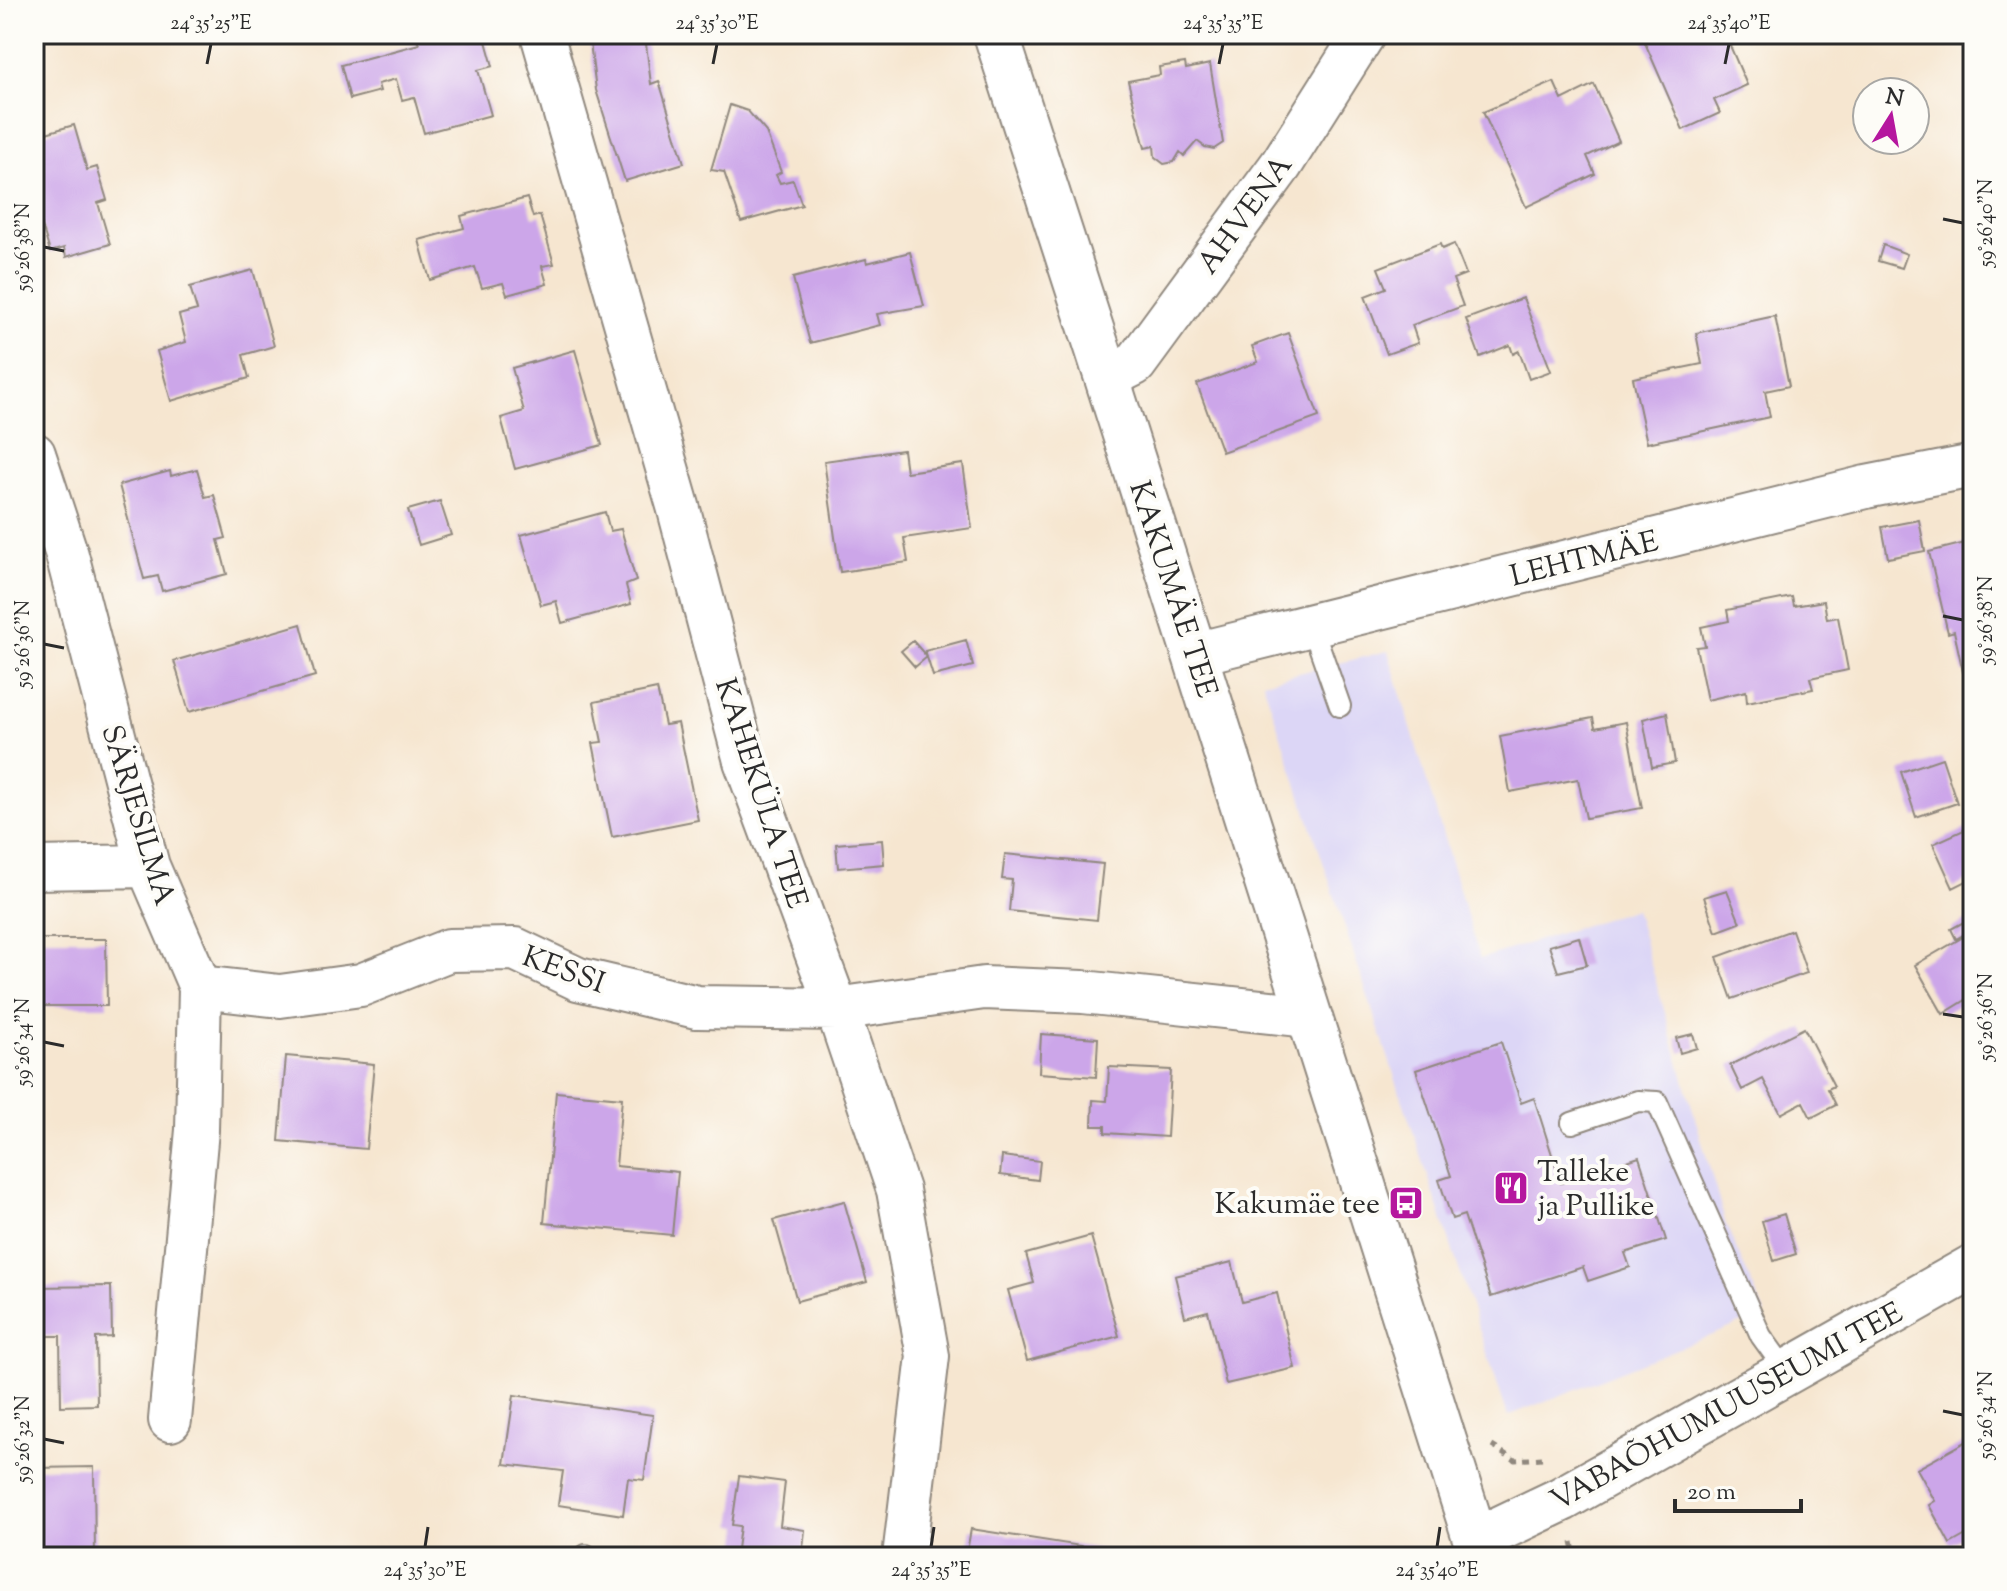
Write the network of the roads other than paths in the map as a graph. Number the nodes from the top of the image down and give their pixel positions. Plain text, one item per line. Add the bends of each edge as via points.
1 (542, 34) edge
2 (996, 34) edge
3 (1364, 34) edge
4 (1107, 378) junction
5 (34, 454) edge
6 (1973, 466) edge
7 (1312, 626) junction
8 (1195, 654) junction
9 (1340, 706) dead end
10 (148, 866) junction
11 (34, 868) edge
12 (200, 987) junction
13 (837, 1009) junction
14 (1309, 1016) junction
15 (1572, 1123) dead end
16 (1973, 1267) edge
17 (1787, 1372) junction
18 (170, 1420) dead end
19 (1478, 1549) edge
20 (904, 1557) edge

1 - 13 street, KAHEKÜLA TEE via 678,506 745,761
2 - 4 street, KAKUMÄE TEE
3 - 4 street, AHVENA via 1281,165 1135,364
4 - 8 street, KAKUMÄE TEE
5 - 10 street, SÄRJESILMA via 67,555
6 - 7 street, LEHTMÄE via 1866,487
7 - 8 street, LEHTMÄE
7 - 9 lane
8 - 14 street, KAKUMÄE TEE
10 - 11 street
10 - 12 street, SÄRJESILMA
12 - 13 street, KESSI via 280,996 361,985 449,950 515,949 578,979 697,1007
12 - 18 street, SÄRJESILMA via 197,1130
13 - 14 street, KESSI via 984,988 1083,992
13 - 20 street, KAHEKÜLA TEE via 898,1190 928,1356
14 - 19 street, KAKUMÄE TEE
15 - 17 lane via 1638,1101 1657,1102 1761,1336
16 - 17 street, VABAÕHUMUUSEUMI TEE
17 - 19 street, VABAÕHUMUUSEUMI TEE

